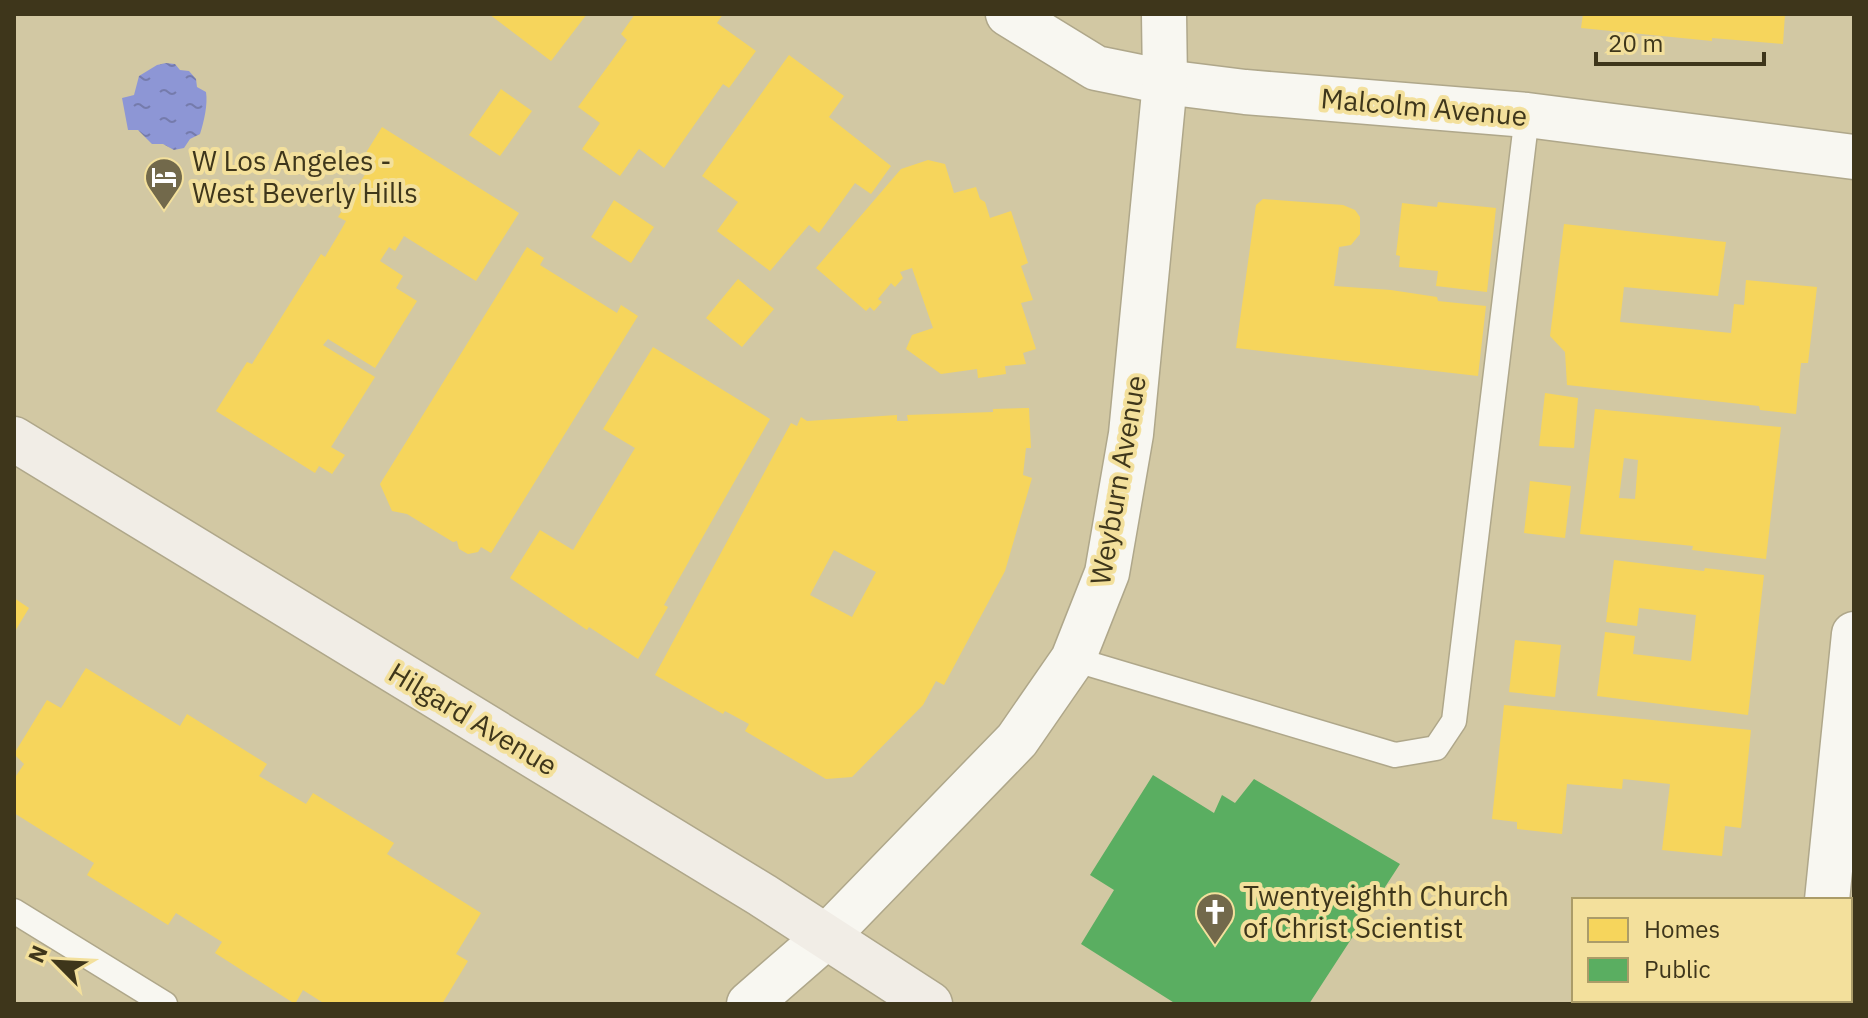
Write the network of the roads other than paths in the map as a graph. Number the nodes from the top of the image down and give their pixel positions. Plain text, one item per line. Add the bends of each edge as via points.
1 (1008, 14) edge
2 (1164, 14) edge
3 (1165, 82) junction
4 (1527, 115) junction
5 (1854, 157) edge
6 (14, 439) edge
7 (1854, 634) edge
8 (1073, 659) junction
9 (1827, 898) edge
10 (14, 911) edge
11 (826, 937) junction
12 (165, 1004) edge
13 (749, 1004) edge
14 (930, 1004) edge

1 - 3 street, Malcolm Avenue via 1096,68
2 - 3 street, Weyburn Avenue
3 - 4 street, Malcolm Avenue
3 - 8 street, Weyburn Avenue via 1131,434 1107,573
4 - 5 street, Malcolm Avenue
4 - 8 lane via 1454,721 1436,748 1395,755
6 - 11 street, Hilgard Avenue
7 - 9 street
8 - 11 street, Weyburn Avenue via 1017,740
10 - 12 lane
11 - 13 street, Weyburn Avenue
11 - 14 street, Hilgard Avenue

